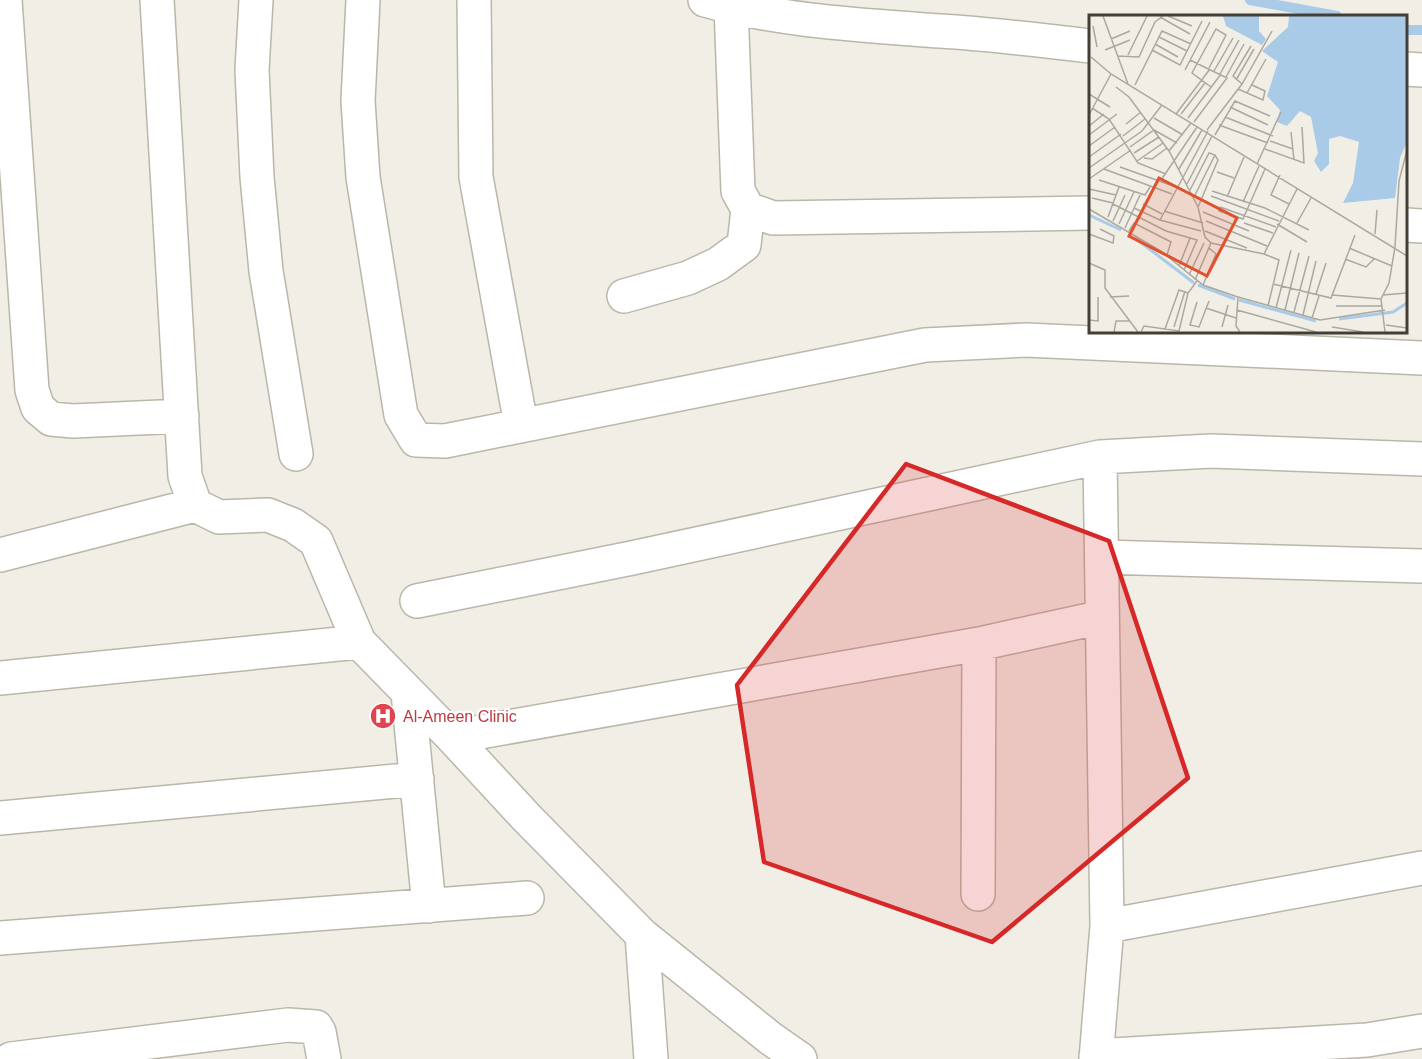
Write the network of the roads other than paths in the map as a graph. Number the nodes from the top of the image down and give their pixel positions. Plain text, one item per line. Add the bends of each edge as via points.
1 (4, 0) edge
2 (157, 0) edge
3 (256, 0) edge
4 (363, 0) edge
5 (474, 0) edge
6 (718, 4) edge
7 (1089, 46) edge
8 (1407, 69) edge
9 (1422, 70) edge
10 (748, 209) junction
11 (1089, 213) edge
12 (1407, 225) edge
13 (1422, 226) edge
14 (624, 296) dead end
15 (1422, 358) edge
16 (182, 416) junction
17 (521, 425) junction
18 (296, 454) dead end
19 (1100, 457) junction
20 (1422, 459) edge
21 (195, 505) junction
22 (0, 555) edge
23 (1102, 557) junction
24 (1422, 566) edge
25 (417, 601) dead end
26 (1102, 617) junction
27 (359, 642) junction
28 (979, 644) junction
29 (0, 678) edge
30 (408, 693) junction
31 (452, 737) junction
32 (417, 779) junction
33 (0, 818) edge
34 (1422, 868) edge
35 (978, 894) dead end
36 (527, 898) dead end
37 (429, 906) junction
38 (1107, 926) junction
39 (642, 935) junction
40 (0, 938) edge
41 (1422, 1031) edge
42 (770, 1049) edge
43 (1366, 1049) edge
44 (1216, 1054) edge
45 (1096, 1058) edge
46 (11, 1059) edge
47 (324, 1059) edge
48 (651, 1059) edge
49 (800, 1059) edge

1 - 16 street via 32,390 38,408 51,419 73,421
2 - 16 street
3 - 18 street via 252,70 256,177 266,271
4 - 17 street via 358,100 363,177 401,415 416,440 445,441
5 - 17 street via 476,177
6 - 7 street via 846,24 992,34
6 - 10 street via 738,191
8 - 9 street
10 - 11 street via 773,218
10 - 14 street via 744,245 718,264 688,278
12 - 13 street
15 - 17 street via 1026,340 925,345
16 - 21 street via 185,476
19 - 20 street via 1211,451
19 - 23 street
19 - 25 street
21 - 22 street
21 - 27 street via 219,517 268,515 293,525 316,541
23 - 24 street
23 - 26 street
26 - 28 street
26 - 38 street
27 - 29 street
27 - 30 street
28 - 31 street
28 - 35 street
30 - 31 street
30 - 32 street
31 - 39 street
32 - 33 street
32 - 37 street
34 - 38 street
36 - 37 street
37 - 40 street
38 - 45 street
39 - 42 street
39 - 48 street
41 - 43 street
42 - 49 street
43 - 44 street
44 - 45 street
46 - 47 street via 288,1025 316,1027

